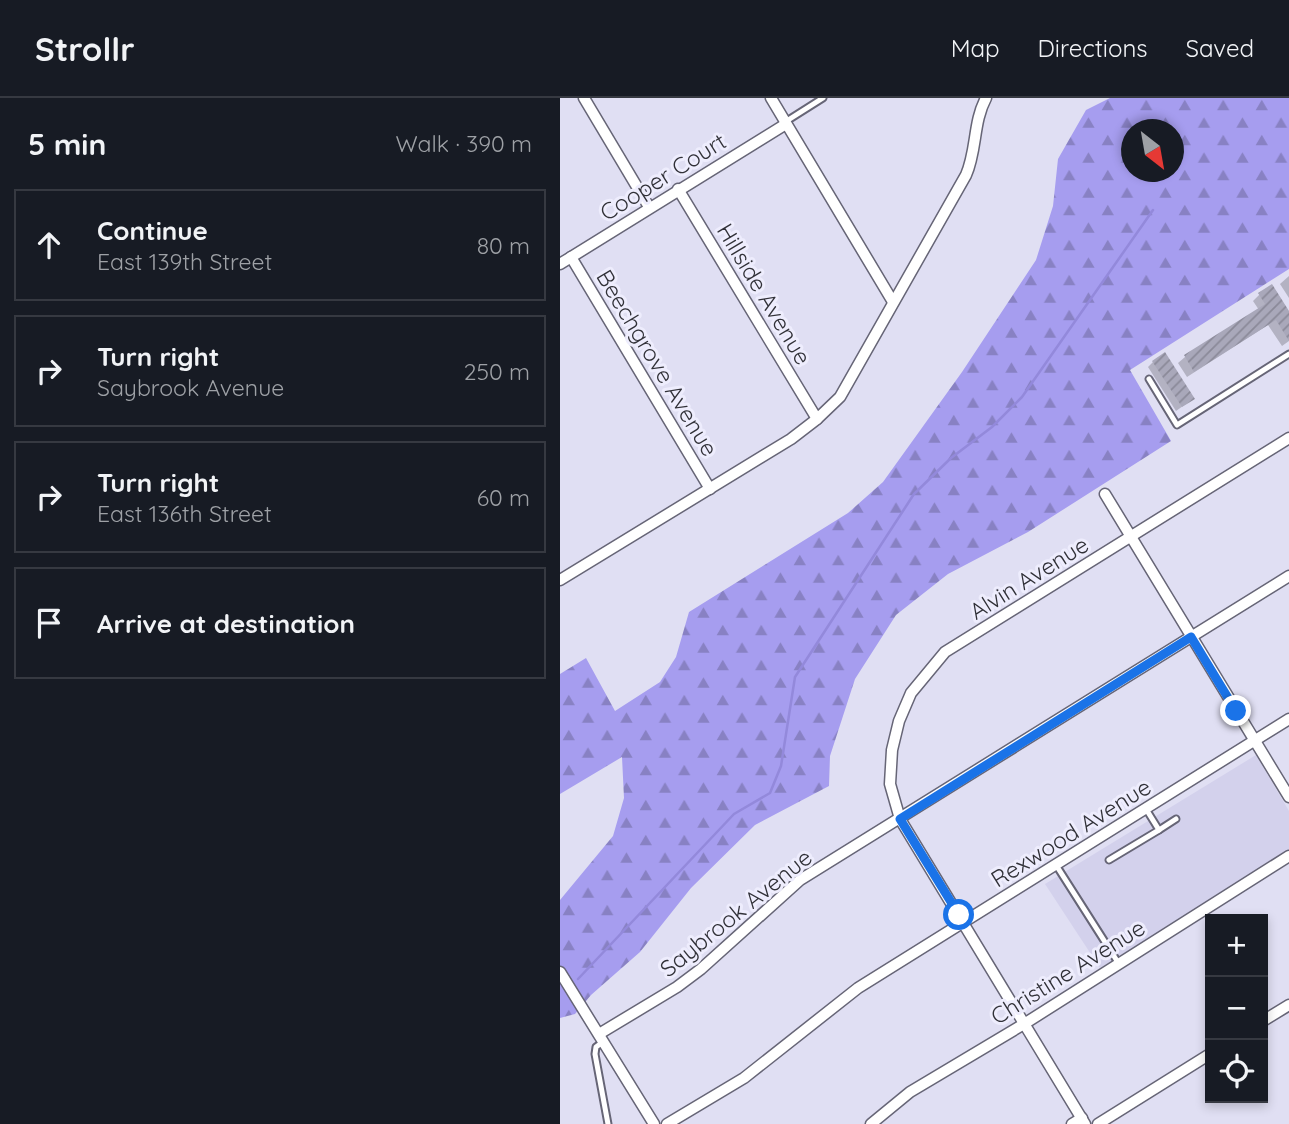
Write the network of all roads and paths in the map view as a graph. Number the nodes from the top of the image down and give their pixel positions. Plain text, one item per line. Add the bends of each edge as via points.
1 (584, 98) edge
2 (771, 98) edge
3 (822, 98) edge
4 (986, 98) edge
5 (785, 123) junction
6 (678, 189) junction
7 (649, 206) junction
8 (571, 257) junction
9 (560, 264) edge
10 (893, 302) junction
11 (1289, 354) edge
12 (1149, 379) dead end
13 (817, 419) junction
14 (1289, 438) edge
15 (710, 489) junction
16 (1105, 494) dead end
17 (1132, 538) junction
18 (562, 575) edge
19 (1289, 576) edge
20 (1191, 637) junction
21 (1289, 719) edge
22 (1255, 741) junction
23 (1289, 797) edge
24 (1146, 809) junction
25 (900, 819) junction
26 (1176, 819) dead end
27 (1159, 830) junction
28 (1289, 856) edge
29 (1110, 860) dead end
30 (1056, 866) junction
31 (963, 923) junction
32 (1119, 964) junction
33 (560, 972) edge
34 (1289, 1004) edge
35 (1268, 1018) edge
36 (1024, 1024) junction
37 (601, 1038) junction
38 (1205, 1057) edge
39 (1084, 1121) edge
40 (608, 1124) edge
41 (654, 1124) edge
42 (667, 1124) edge
43 (870, 1124) edge
44 (1072, 1124) edge
45 (1098, 1124) edge

1 - 7 street
2 - 5 street
3 - 5 lane
4 - 10 street via 966,175
5 - 6 street, Cooper Court
5 - 10 street
6 - 7 street, Cooper Court
6 - 13 street, Hillside Avenue
7 - 8 street, Cooper Court
8 - 9 street, Cooper Court
8 - 15 street, Beechgrove Avenue
10 - 13 street via 840,397
11 - 12 lane via 1177,425
13 - 15 street
14 - 17 street, Alvin Avenue
15 - 18 street
16 - 17 street
17 - 20 street
17 - 25 street, Alvin Avenue via 945,652 924,677 911,693 892,750 890,784
19 - 20 street, Saybrook Avenue
20 - 22 street
20 - 25 street, Saybrook Avenue
21 - 22 street, Rexwood Avenue
22 - 23 street
22 - 24 street, Rexwood Avenue
24 - 27 lane
24 - 30 street, Rexwood Avenue
25 - 31 street, Alvin Avenue
25 - 37 street, Saybrook Avenue via 800,880 701,969
26 - 27 lane
27 - 29 lane
28 - 32 street, Christine Avenue
30 - 31 street, Rexwood Avenue
30 - 32 lane
31 - 36 street, Alvin Avenue
31 - 42 street, Rexwood Avenue via 858,988 744,1077
32 - 36 street, Christine Avenue
33 - 37 street
34 - 35 street
36 - 39 street, Alvin Avenue
36 - 43 street, Christine Avenue via 910,1092
37 - 40 lane via 595,1054
37 - 41 street
38 - 45 street
39 - 44 street

